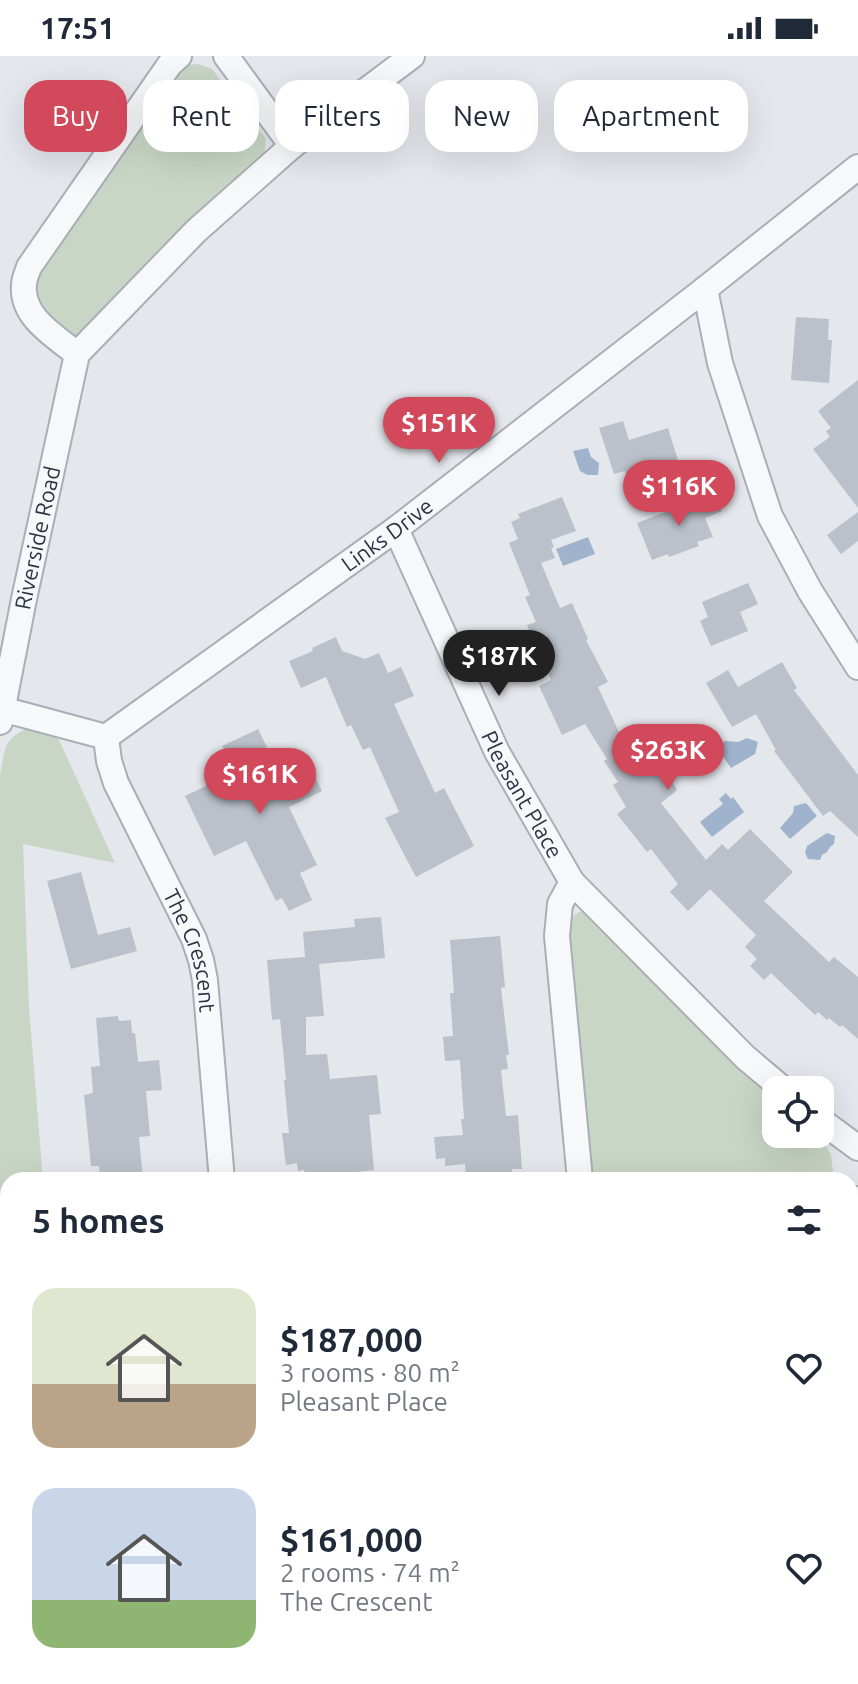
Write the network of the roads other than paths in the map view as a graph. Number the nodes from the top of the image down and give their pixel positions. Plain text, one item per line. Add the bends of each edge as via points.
1 (179, 56) edge
2 (226, 56) edge
3 (412, 56) edge
4 (380, 80) edge
5 (275, 123) edge
6 (285, 152) edge
7 (858, 167) edge
8 (705, 289) junction
9 (77, 354) junction
10 (396, 529) junction
11 (12, 596) edge
12 (858, 667) edge
13 (1, 715) edge
14 (106, 737) junction
15 (572, 882) junction
16 (767, 1076) edge
17 (834, 1130) edge
18 (858, 1148) edge
19 (221, 1172) edge
20 (579, 1172) edge

1 - 9 street via 29,267 23,284 32,317
2 - 5 street
3 - 4 street
6 - 9 street via 196,231
7 - 8 street, Links Drive
8 - 10 street, Links Drive
8 - 12 street via 720,363 770,516
9 - 11 street, Riverside Road
10 - 14 street, Links Drive
10 - 15 street, Pleasant Place via 497,752
11 - 13 street, Riverside Road
13 - 14 street
14 - 19 street, The Crescent via 116,783 201,960
15 - 16 street, Pleasant Place
15 - 20 street, Pleasant Place via 560,904 557,936
17 - 18 street

